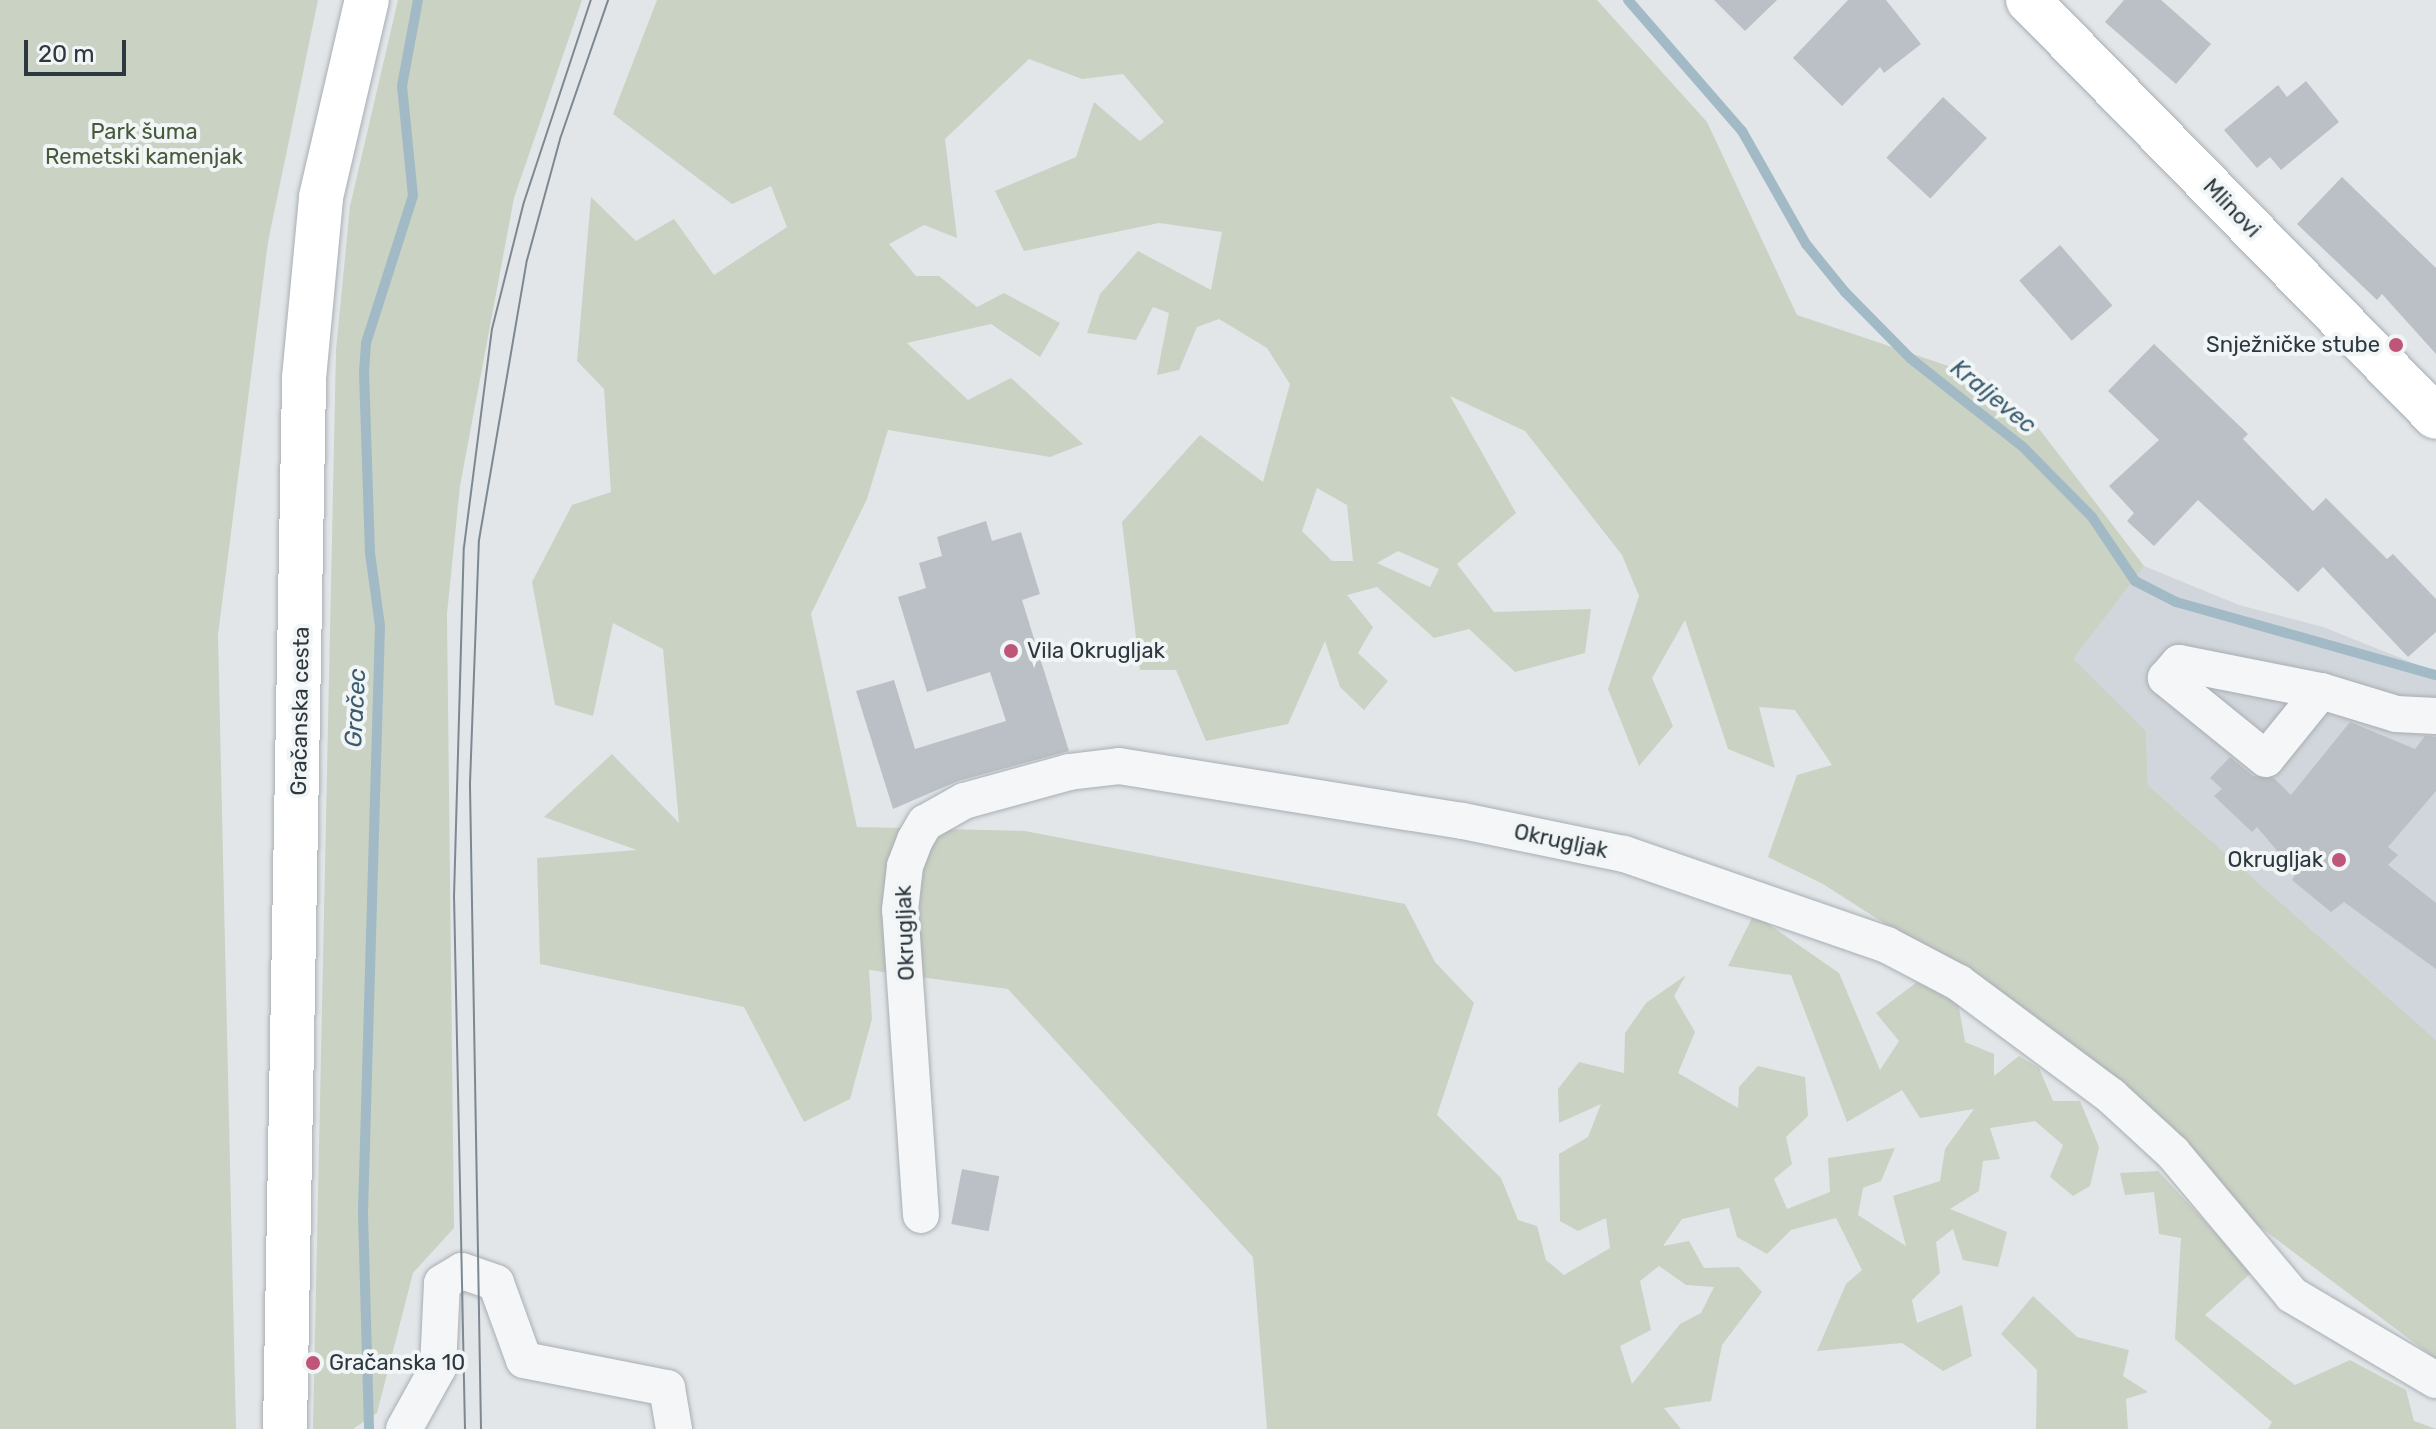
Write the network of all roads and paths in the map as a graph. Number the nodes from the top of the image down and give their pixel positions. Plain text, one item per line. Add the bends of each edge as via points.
1 (367, 0) edge
2 (2028, 0) edge
3 (2436, 417) edge
4 (2321, 691) dead end
5 (2436, 716) edge
6 (921, 1215) dead end
7 (2436, 1380) edge
8 (285, 1429) edge
9 (404, 1429) edge
10 (674, 1429) edge

1 - 8 main road, Gračanska cesta via 321,197 304,378
2 - 3 main road, Mlinovi
4 - 5 street via 2396,714
6 - 7 street, Okrugljak via 900,910 905,866 915,840 925,823 964,801 1069,772 1133,767 1624,854 1758,896 1897,950 2005,1014 2128,1110 2190,1173 2292,1295
9 - 10 street via 438,1368 442,1283 462,1271 496,1283 524,1360 667,1388

